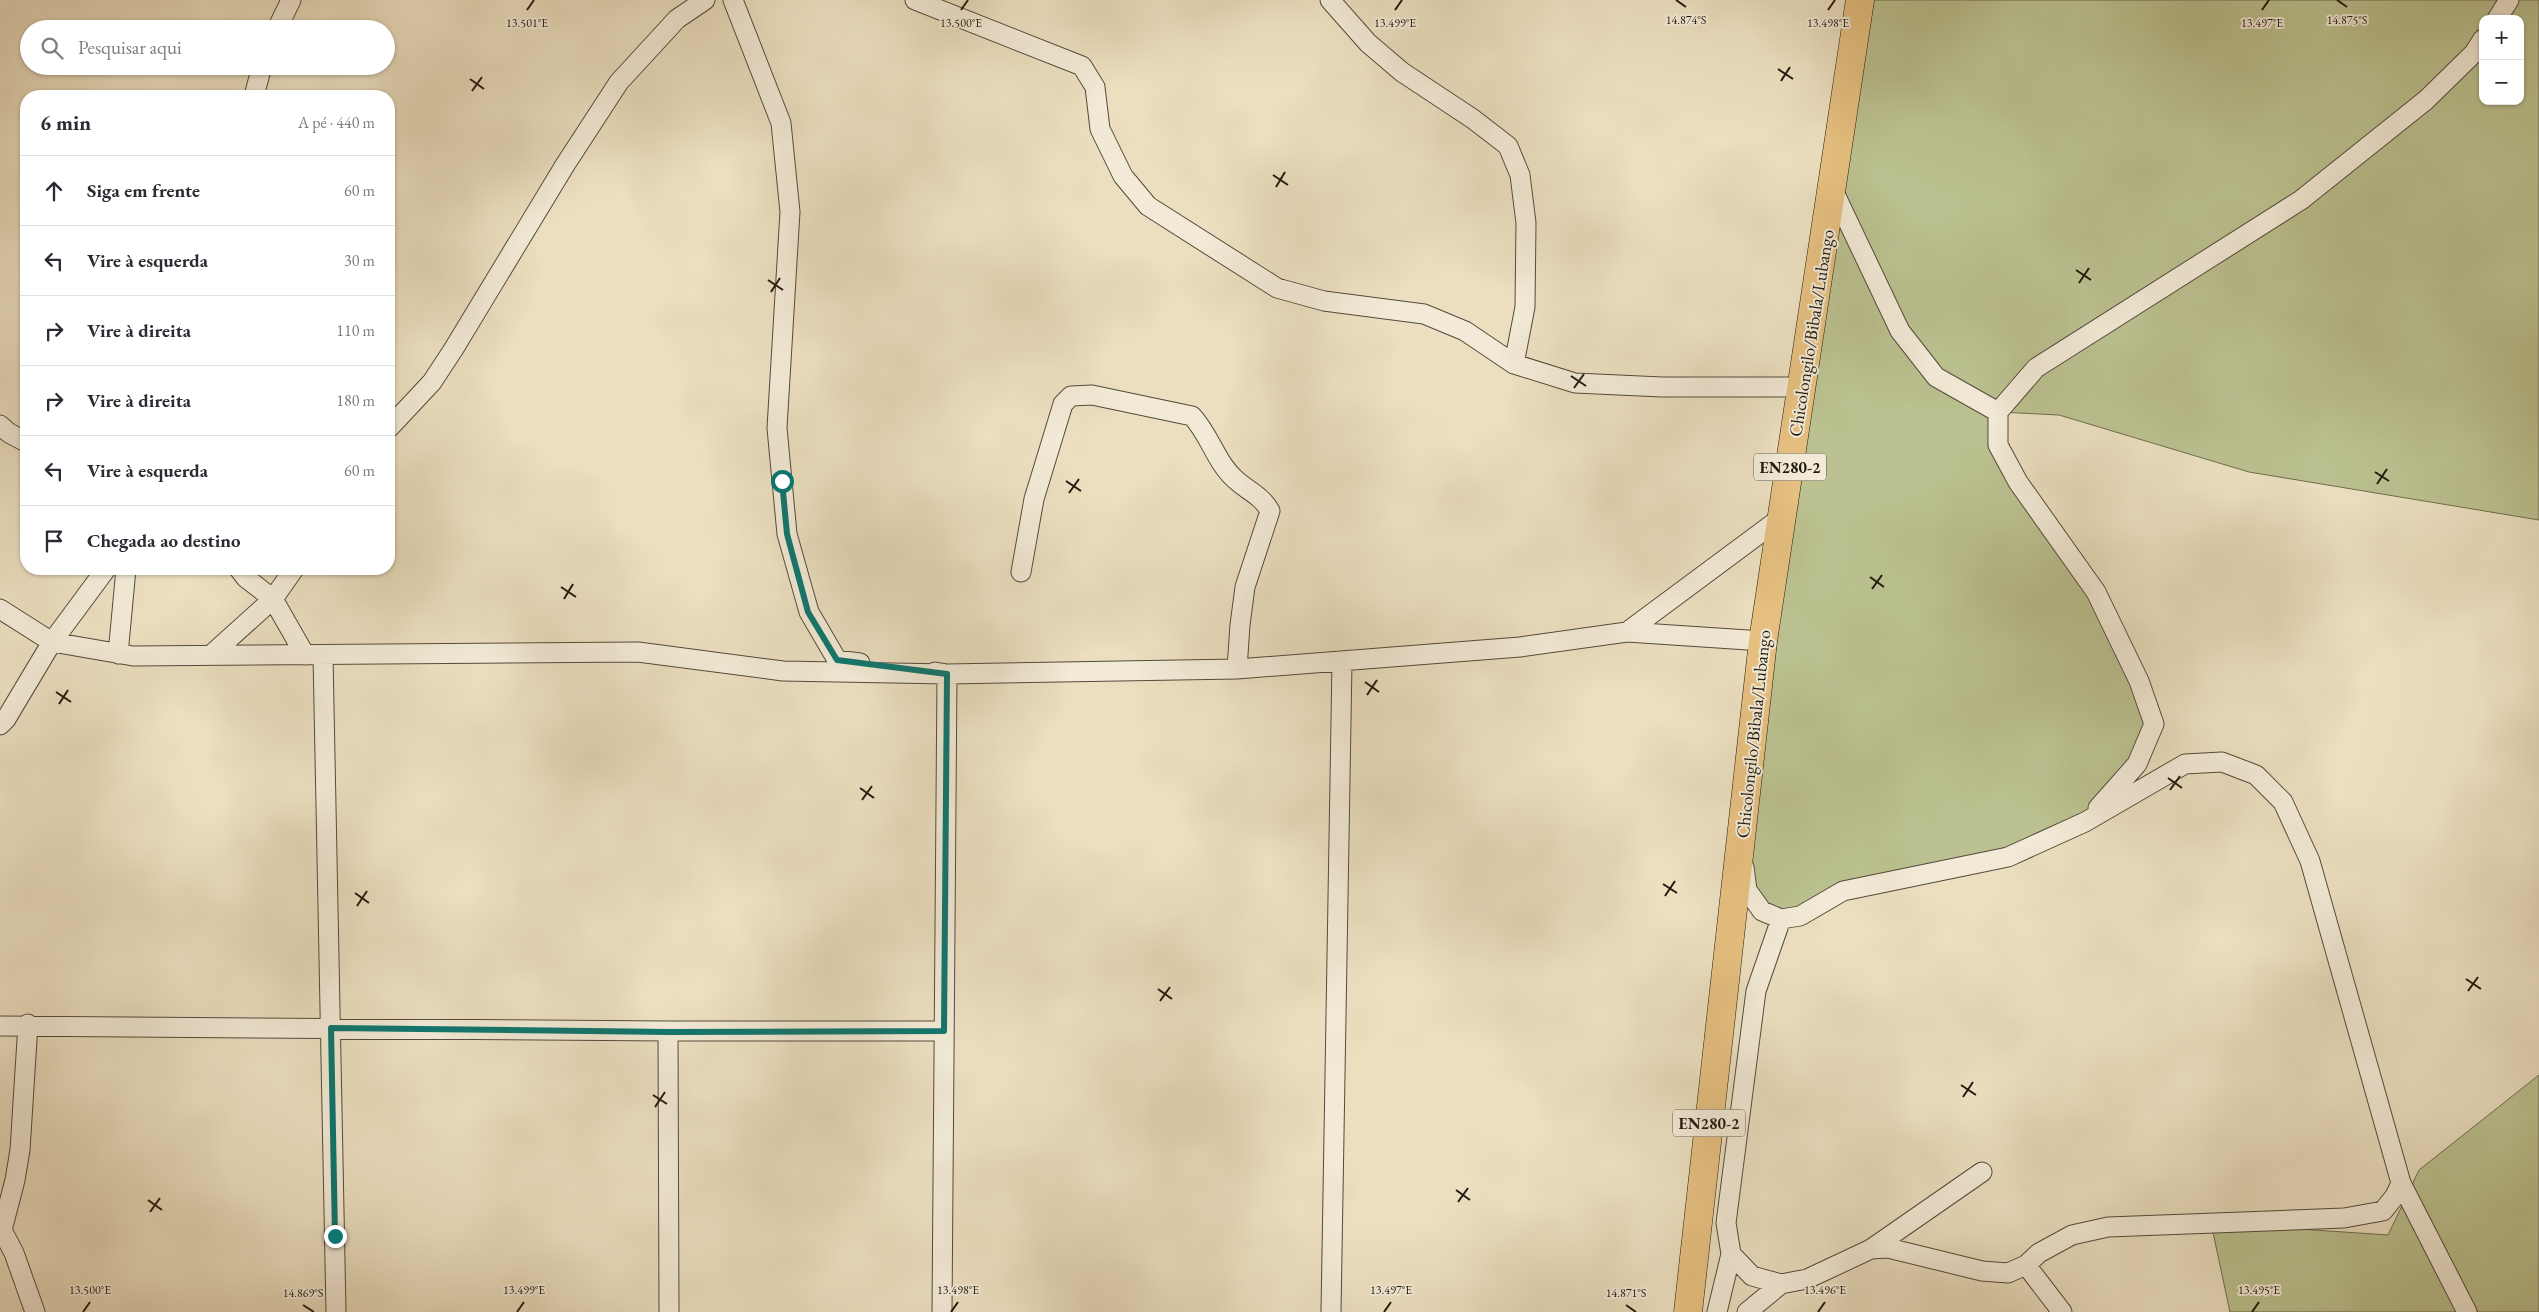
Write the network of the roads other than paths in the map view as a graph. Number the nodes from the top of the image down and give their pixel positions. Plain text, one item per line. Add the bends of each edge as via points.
1 (291, 0) edge
2 (705, 0) edge
3 (733, 0) edge
4 (915, 0) edge
5 (1330, 0) edge
6 (1860, 0) edge
7 (2509, 0) edge
8 (2500, 15) edge
9 (281, 20) edge
10 (2479, 45) edge
11 (260, 75) edge
12 (256, 90) edge
13 (1833, 190) junction
14 (1514, 364) junction
15 (1803, 387) junction
16 (1998, 412) junction
17 (395, 422) edge
18 (0, 424) edge
19 (20, 439) edge
20 (1782, 517) junction
21 (1021, 572) dead end
22 (102, 575) edge
23 (125, 575) edge
24 (244, 575) edge
25 (290, 575) edge
26 (273, 599) junction
27 (0, 609) edge
28 (1627, 632) junction
29 (1763, 641) junction
30 (52, 642) junction
31 (118, 654) junction
32 (212, 654) junction
33 (314, 655) junction
34 (1342, 662) junction
35 (1237, 669) junction
36 (947, 674) junction
37 (0, 725) edge
38 (2085, 822) junction
39 (1741, 846) junction
40 (1781, 919) junction
41 (28, 1024) junction
42 (0, 1026) edge
43 (331, 1028) junction
44 (944, 1031) junction
45 (668, 1032) junction
46 (1982, 1172) dead end
47 (2401, 1183) junction
48 (1, 1232) edge
49 (1871, 1249) junction
50 (1731, 1254) junction
51 (2026, 1266) junction
52 (1781, 1284) junction
53 (35, 1312) edge
54 (336, 1312) edge
55 (669, 1312) edge
56 (942, 1312) edge
57 (1331, 1312) edge
58 (1688, 1312) edge
59 (1717, 1312) edge
60 (1747, 1312) edge
61 (2062, 1312) edge
62 (2467, 1312) edge

1 - 9 street
2 - 17 street via 677,19 619,82 432,382
3 - 36 street via 781,123 790,212 777,428 787,534 808,612 837,660
4 - 14 street via 1082,66 1095,87 1100,129 1123,176 1148,206 1277,288 1324,301 1424,314 1465,331
5 - 14 street via 1368,43 1402,72 1508,146 1520,175 1526,223 1525,307
6 - 13 main road, Chicolongilo/Bibala/Lubango / EN280-2
7 - 8 street
10 - 16 street via 2426,100 2301,200 2036,368
11 - 12 street
13 - 15 main road, Chicolongilo/Bibala/Lubango / EN280-2
13 - 16 street via 1900,331 1936,377
14 - 15 street via 1575,383
15 - 20 main road, Chicolongilo/Bibala/Lubango / EN280-2
16 - 38 street via 1998,445 2018,482 2096,592 2140,681 2154,724 2137,764
18 - 19 street via 9,434
20 - 28 street
20 - 29 main road, Chicolongilo/Bibala/Lubango / EN280-2
21 - 35 street via 1034,499 1063,404 1071,396 1092,395 1192,416 1235,480 1265,501 1270,511 1245,587
22 - 30 street
23 - 31 street
24 - 26 street
25 - 26 street
26 - 32 street
26 - 33 street
27 - 30 street
28 - 29 street
28 - 34 street via 1520,647
29 - 39 main road, Chicolongilo/Bibala/Lubango / EN280-2
30 - 31 street
30 - 37 street
31 - 32 street
32 - 33 street
33 - 36 street via 638,652 783,672
33 - 43 street
34 - 35 street
34 - 57 street
35 - 36 street
36 - 44 street
38 - 40 street via 2008,857 1843,891 1800,916
38 - 47 street via 2185,764 2222,762 2256,775 2283,802 2310,861
39 - 40 street via 1747,890 1762,910
39 - 58 main road, Chicolongilo/Bibala/Lubango / EN280-2
40 - 50 street via 1756,991 1726,1223
41 - 42 street
41 - 43 street
41 - 48 street via 20,1150
43 - 45 street
43 - 54 street
44 - 45 street
44 - 56 street
45 - 55 street
46 - 49 street
47 - 51 street via 2383,1211 2344,1218 2108,1226 2072,1235 2039,1253
47 - 62 street
48 - 53 street via 14,1253
49 - 51 street via 1888,1248 1982,1271 2008,1273
49 - 52 street via 1806,1279
50 - 52 street via 1752,1276
50 - 59 street
51 - 61 street
52 - 60 street

